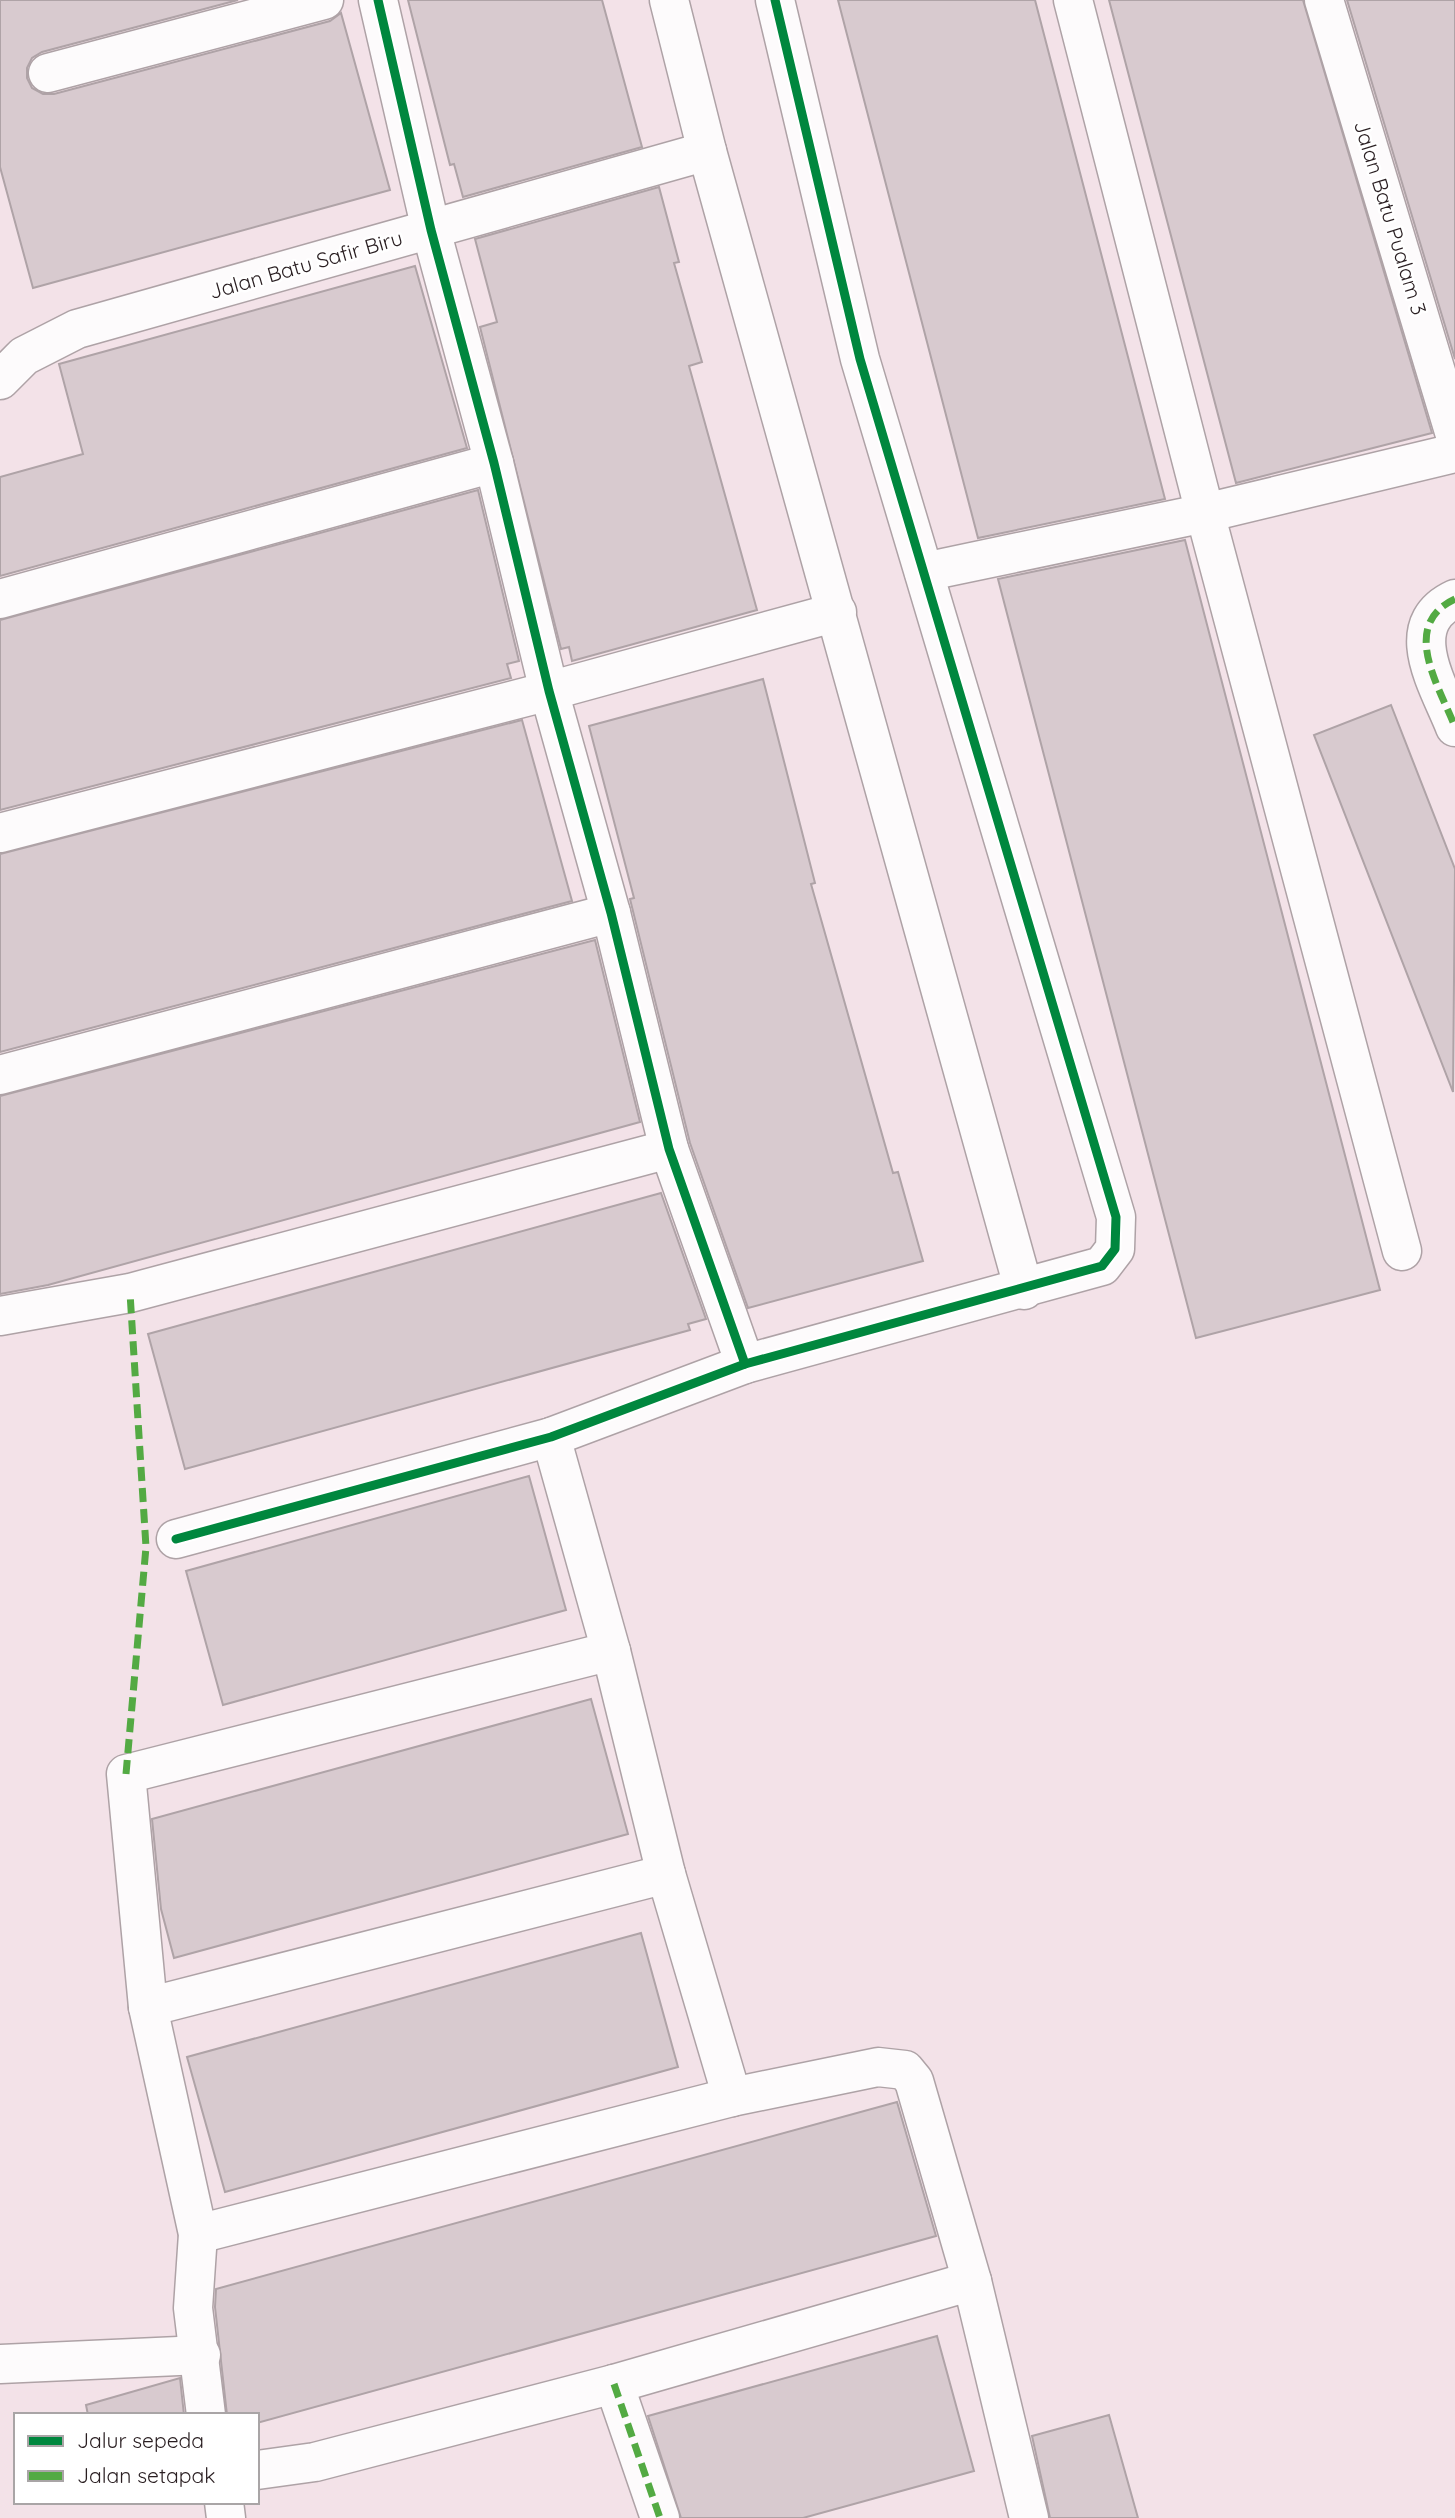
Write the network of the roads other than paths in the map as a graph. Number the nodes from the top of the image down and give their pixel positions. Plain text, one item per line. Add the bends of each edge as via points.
1 (324, 0) edge
2 (377, 0) edge
3 (669, 0) edge
4 (775, 0) edge
5 (1073, 0) edge
6 (1324, 0) edge
7 (48, 73) dead end
8 (707, 151) junction
9 (431, 230) junction
10 (0, 380) edge
11 (1455, 435) edge
12 (1455, 453) edge
13 (495, 463) junction
14 (1205, 513) junction
15 (924, 572) junction
16 (0, 599) edge
17 (1455, 599) edge
18 (837, 612) junction
19 (550, 691) junction
20 (1455, 727) edge
21 (0, 833) edge
22 (611, 913) junction
23 (0, 1074) edge
24 (669, 1149) junction
25 (1402, 1251) dead end
26 (1024, 1290) junction
27 (0, 1316) edge
28 (744, 1364) junction
29 (551, 1437) junction
30 (176, 1539) dead end
31 (611, 1651) junction
32 (666, 1874) junction
33 (148, 2007) junction
34 (732, 2097) junction
35 (198, 2234) junction
36 (972, 2281) junction
37 (201, 2355) junction
38 (0, 2364) edge
39 (614, 2384) junction
40 (206, 2413) edge
41 (259, 2470) edge
42 (1024, 2517) edge
43 (660, 2518) edge

1 - 7 street
2 - 9 street
3 - 8 street
4 - 15 street via 860,359
5 - 14 street
6 - 11 street, Jalan Batu Pualam 3
8 - 9 street, Jalan Batu Safir Biru
8 - 18 street
9 - 10 street, Jalan Batu Safir Biru via 77,329 24,356
9 - 13 street
12 - 14 street
13 - 16 street
13 - 19 street
14 - 15 street
14 - 25 street
15 - 26 street via 1116,1217 1115,1249 1102,1266
17 - 20 street via 1431,616 1425,643
18 - 19 street
18 - 26 street
19 - 21 street
19 - 22 street
22 - 23 street
22 - 24 street
24 - 27 street via 130,1293
24 - 28 street
26 - 28 street
28 - 29 street
29 - 30 street
29 - 31 street
31 - 32 street
31 - 33 street via 125,1773
32 - 33 street
32 - 34 street
33 - 35 street
34 - 35 street
34 - 36 street via 878,2067 896,2067 910,2074
35 - 37 street via 193,2308
36 - 39 street
36 - 42 street
37 - 38 street
37 - 40 street
39 - 41 street via 315,2462
39 - 43 street

